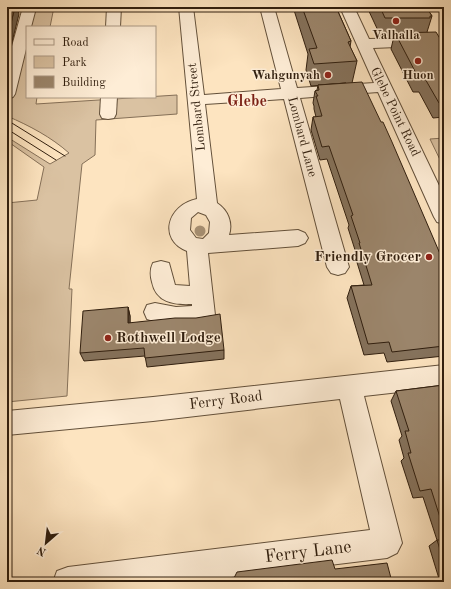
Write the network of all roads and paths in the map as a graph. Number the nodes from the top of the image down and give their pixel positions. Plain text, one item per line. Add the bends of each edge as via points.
1 (114, 7) edge
2 (186, 7) edge
3 (267, 7) edge
4 (347, 7) edge
5 (23, 8) edge
6 (113, 26) edge
7 (444, 41) edge
8 (363, 44) junction
9 (383, 87) junction
10 (7, 94) edge
11 (290, 94) junction
12 (109, 98) edge
13 (197, 100) junction
14 (108, 114) dead end
15 (208, 207) junction
16 (444, 217) edge
17 (298, 238) dead end
18 (203, 245) junction
19 (338, 266) dead end
20 (161, 269) dead end
21 (202, 294) junction
22 (155, 312) dead end
23 (444, 376) edge
24 (349, 386) junction
25 (7, 423) edge
26 (68, 582) edge

1 - 6 street
2 - 13 street, Lombard Street
3 - 11 street, Lombard Lane
4 - 8 street, Glebe Point Road
5 - 10 street
7 - 8 street
8 - 9 street, Glebe Point Road
9 - 11 street
9 - 16 street, Glebe Point Road
11 - 13 street
11 - 19 street, Lombard Lane
12 - 14 street
13 - 15 street, Lombard Street
15 - 18 street via 216,213 221,227 217,238
15 - 18 street via 191,208 180,221 179,228 182,238 188,243
17 - 18 street
18 - 21 street
20 - 21 street via 162,286 166,292 178,296
21 - 22 street via 204,315 176,316
23 - 24 street, Ferry Road
24 - 25 street, Ferry Road
24 - 26 street, Ferry Lane via 387,543

